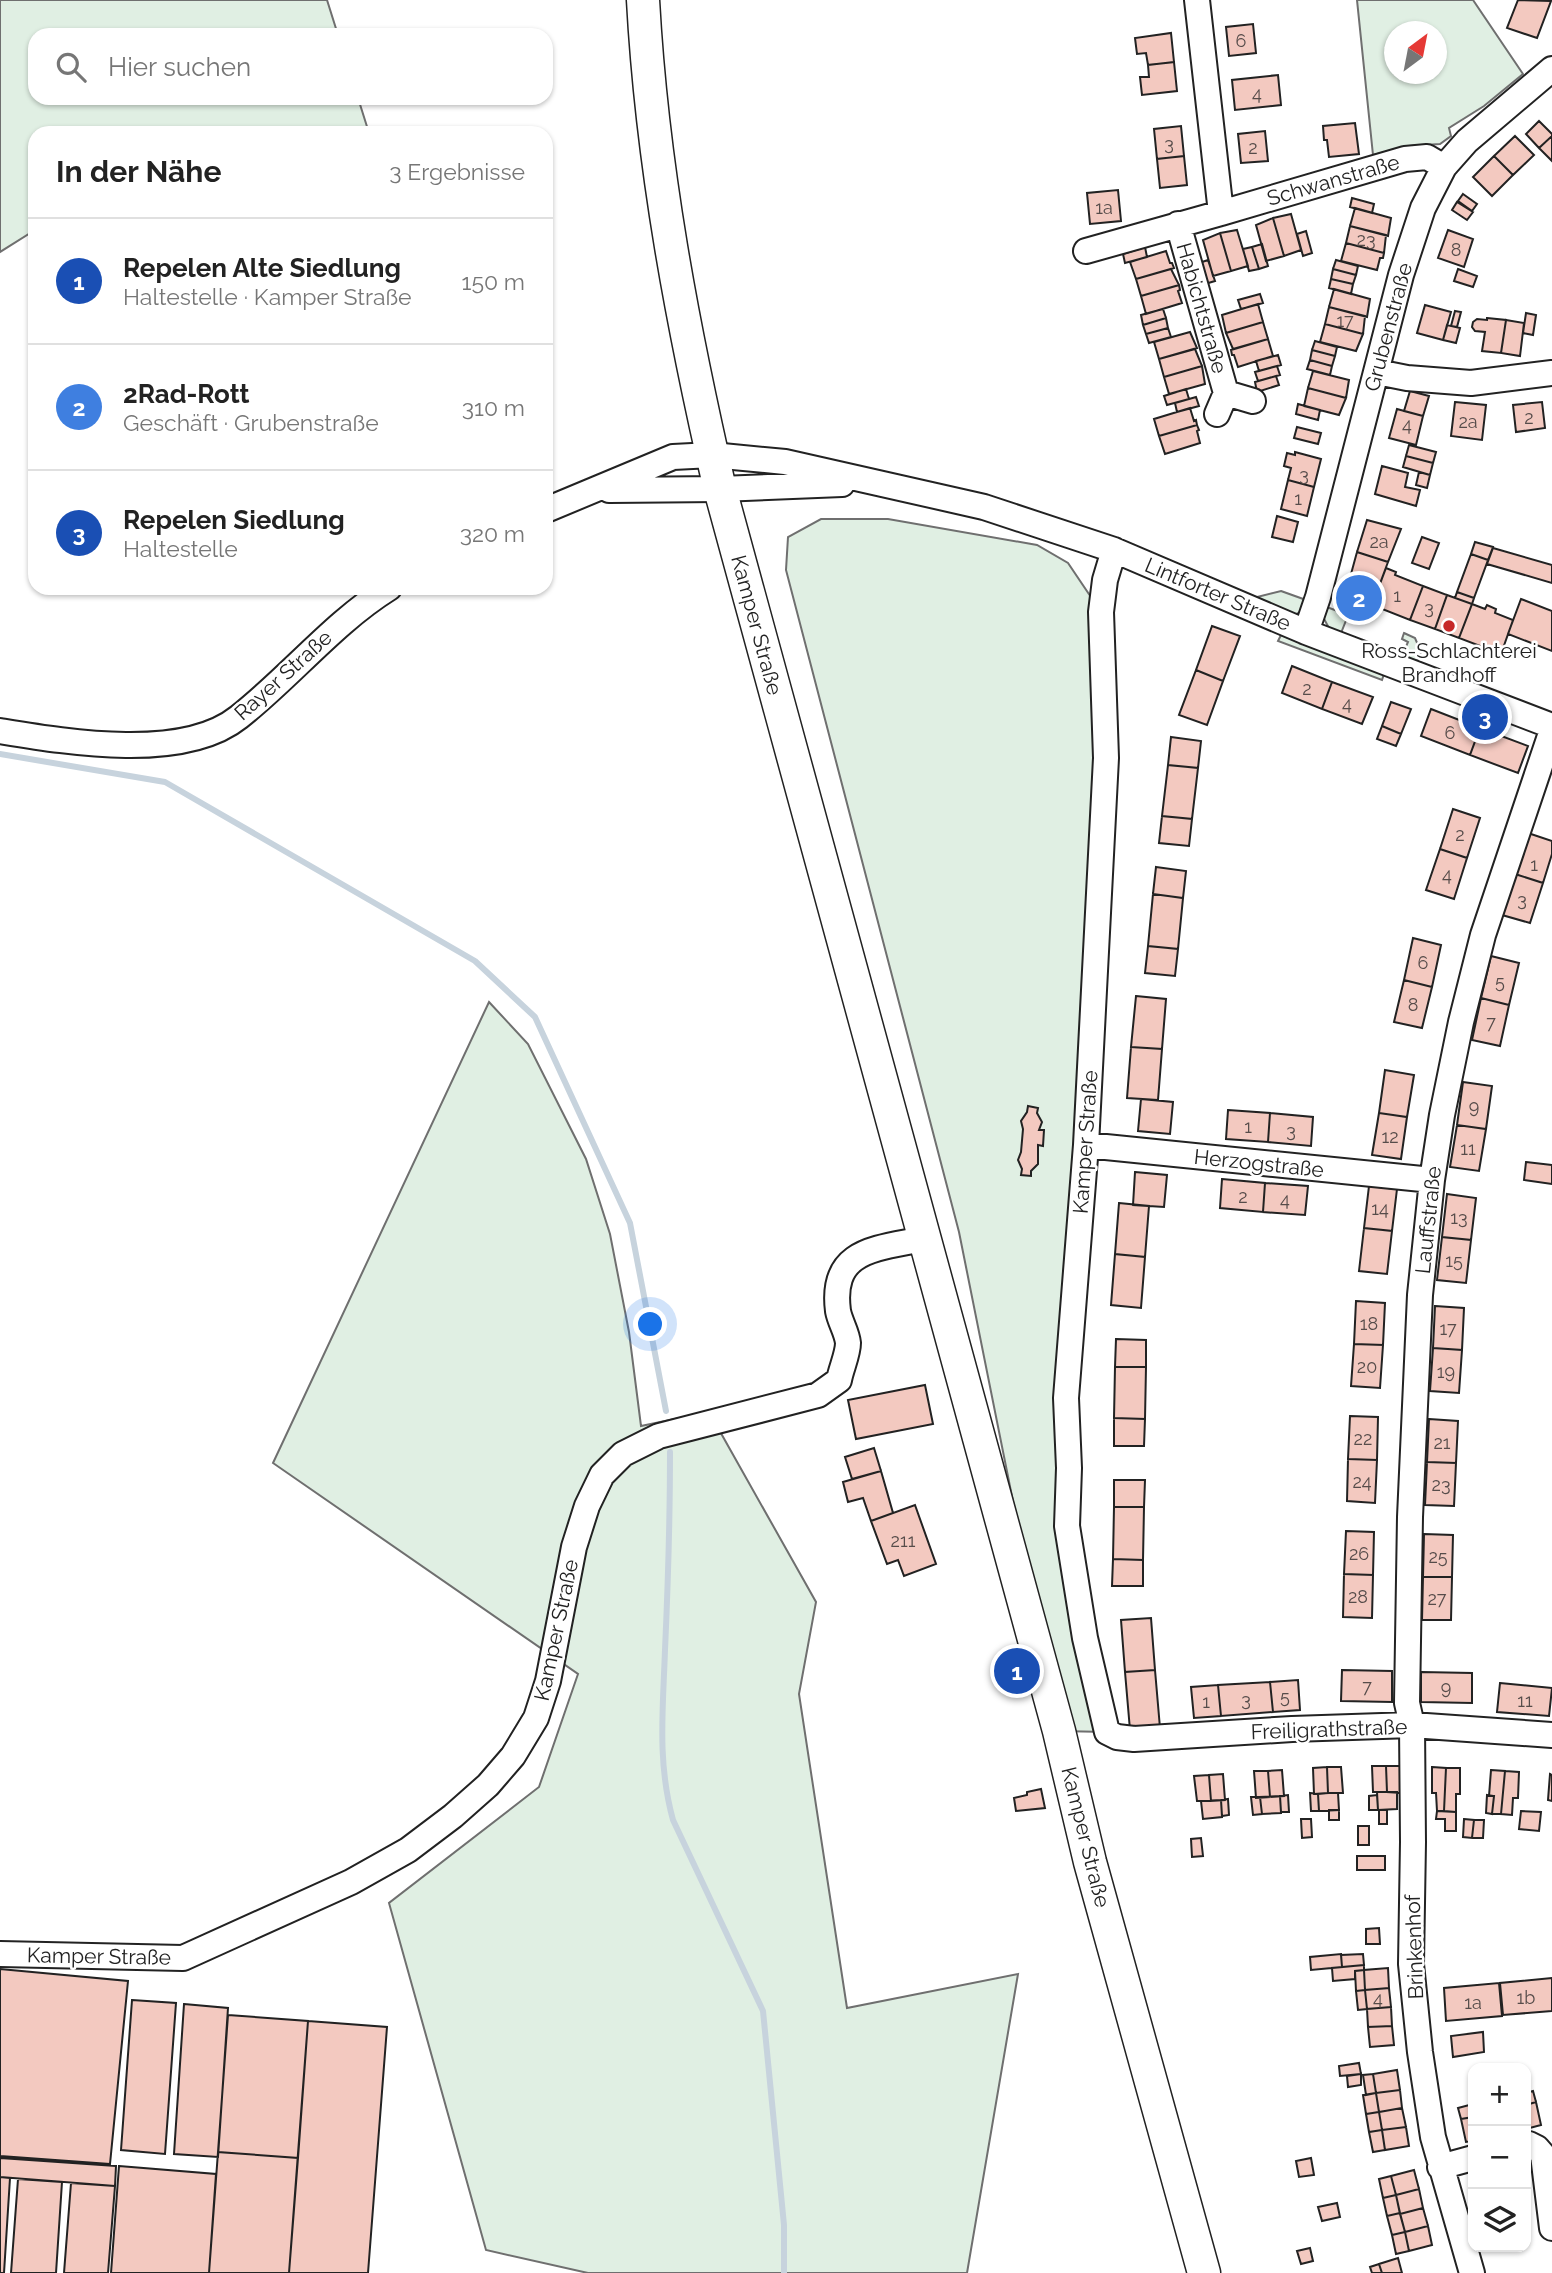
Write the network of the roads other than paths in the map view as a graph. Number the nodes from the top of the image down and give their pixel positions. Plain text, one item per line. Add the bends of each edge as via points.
1 (643, 0) edge
2 (1197, 0) edge
3 (1552, 69) edge
4 (1444, 167) junction
5 (1221, 212) junction
6 (1178, 224) junction
7 (1086, 251) dead end
8 (1377, 372) junction
9 (1552, 373) edge
10 (1254, 401) dead end
11 (712, 455) junction
12 (877, 483) junction
13 (720, 489) junction
14 (597, 490) junction
15 (553, 507) edge
16 (1114, 550) junction
17 (380, 595) edge
18 (1306, 632) junction
19 (1552, 728) edge
20 (0, 732) edge
21 (1086, 1145) junction
22 (1432, 1180) junction
23 (923, 1239) junction
24 (1412, 1725) junction
25 (1107, 1732) joint
26 (1552, 1735) edge
27 (0, 1954) edge
28 (1531, 2145) edge
29 (1468, 2159) edge
30 (1440, 2167) junction
31 (1552, 2228) edge
32 (1203, 2273) edge
33 (1472, 2273) edge

1 - 11 main road, Kamper Straße via 657,165
2 - 5 street
3 - 4 street, Grubenstraße via 1466,141
4 - 5 street, Schwanstraße via 1427,157 1405,159
4 - 8 street, Grubenstraße via 1410,241
5 - 6 street, Schwanstraße
6 - 7 street, Schwanstraße
6 - 10 street, Habichtstraße via 1221,403
8 - 9 street via 1471,383
8 - 18 street, Grubenstraße
11 - 12 street, Lintforter Straße via 785,462
11 - 13 main road, Kamper Straße
11 - 14 street via 673,457
12 - 13 street, Lintforter Straße
12 - 16 street, Lintforter Straße via 984,507
13 - 14 street
13 - 23 main road, Kamper Straße
14 - 15 street
16 - 18 street, Lintforter Straße
16 - 21 street, Kamper Straße via 1101,612 1106,758
17 - 20 street, Rayer Straße via 333,630 237,719 200,737 148,745
18 - 19 street, Lintforter Straße
19 - 22 street, Lauffstraße via 1483,935 1461,1022
21 - 22 street, Herzogstraße
21 - 25 street, Kamper Straße via 1066,1398 1067,1517 1085,1638
22 - 24 street, Lauffstraße via 1420,1294 1410,1517 1407,1703
23 - 27 street, Kamper Straße via 864,1252 845,1268 836,1286 848,1343 839,1380 818,1395 659,1436 624,1454 602,1475 574,1547 548,1681 536,1718 488,1786 453,1816 408,1850 352,1882 183,1958
23 - 32 main road, Kamper Straße
24 - 25 street, Freiligrathstraße via 1134,1740
24 - 26 street, Freiligrathstraße
24 - 30 street, Brinkenhof via 1411,1964 1420,2052
28 - 31 street via 1542,2155
29 - 30 street
30 - 33 street, Brinkenhof

